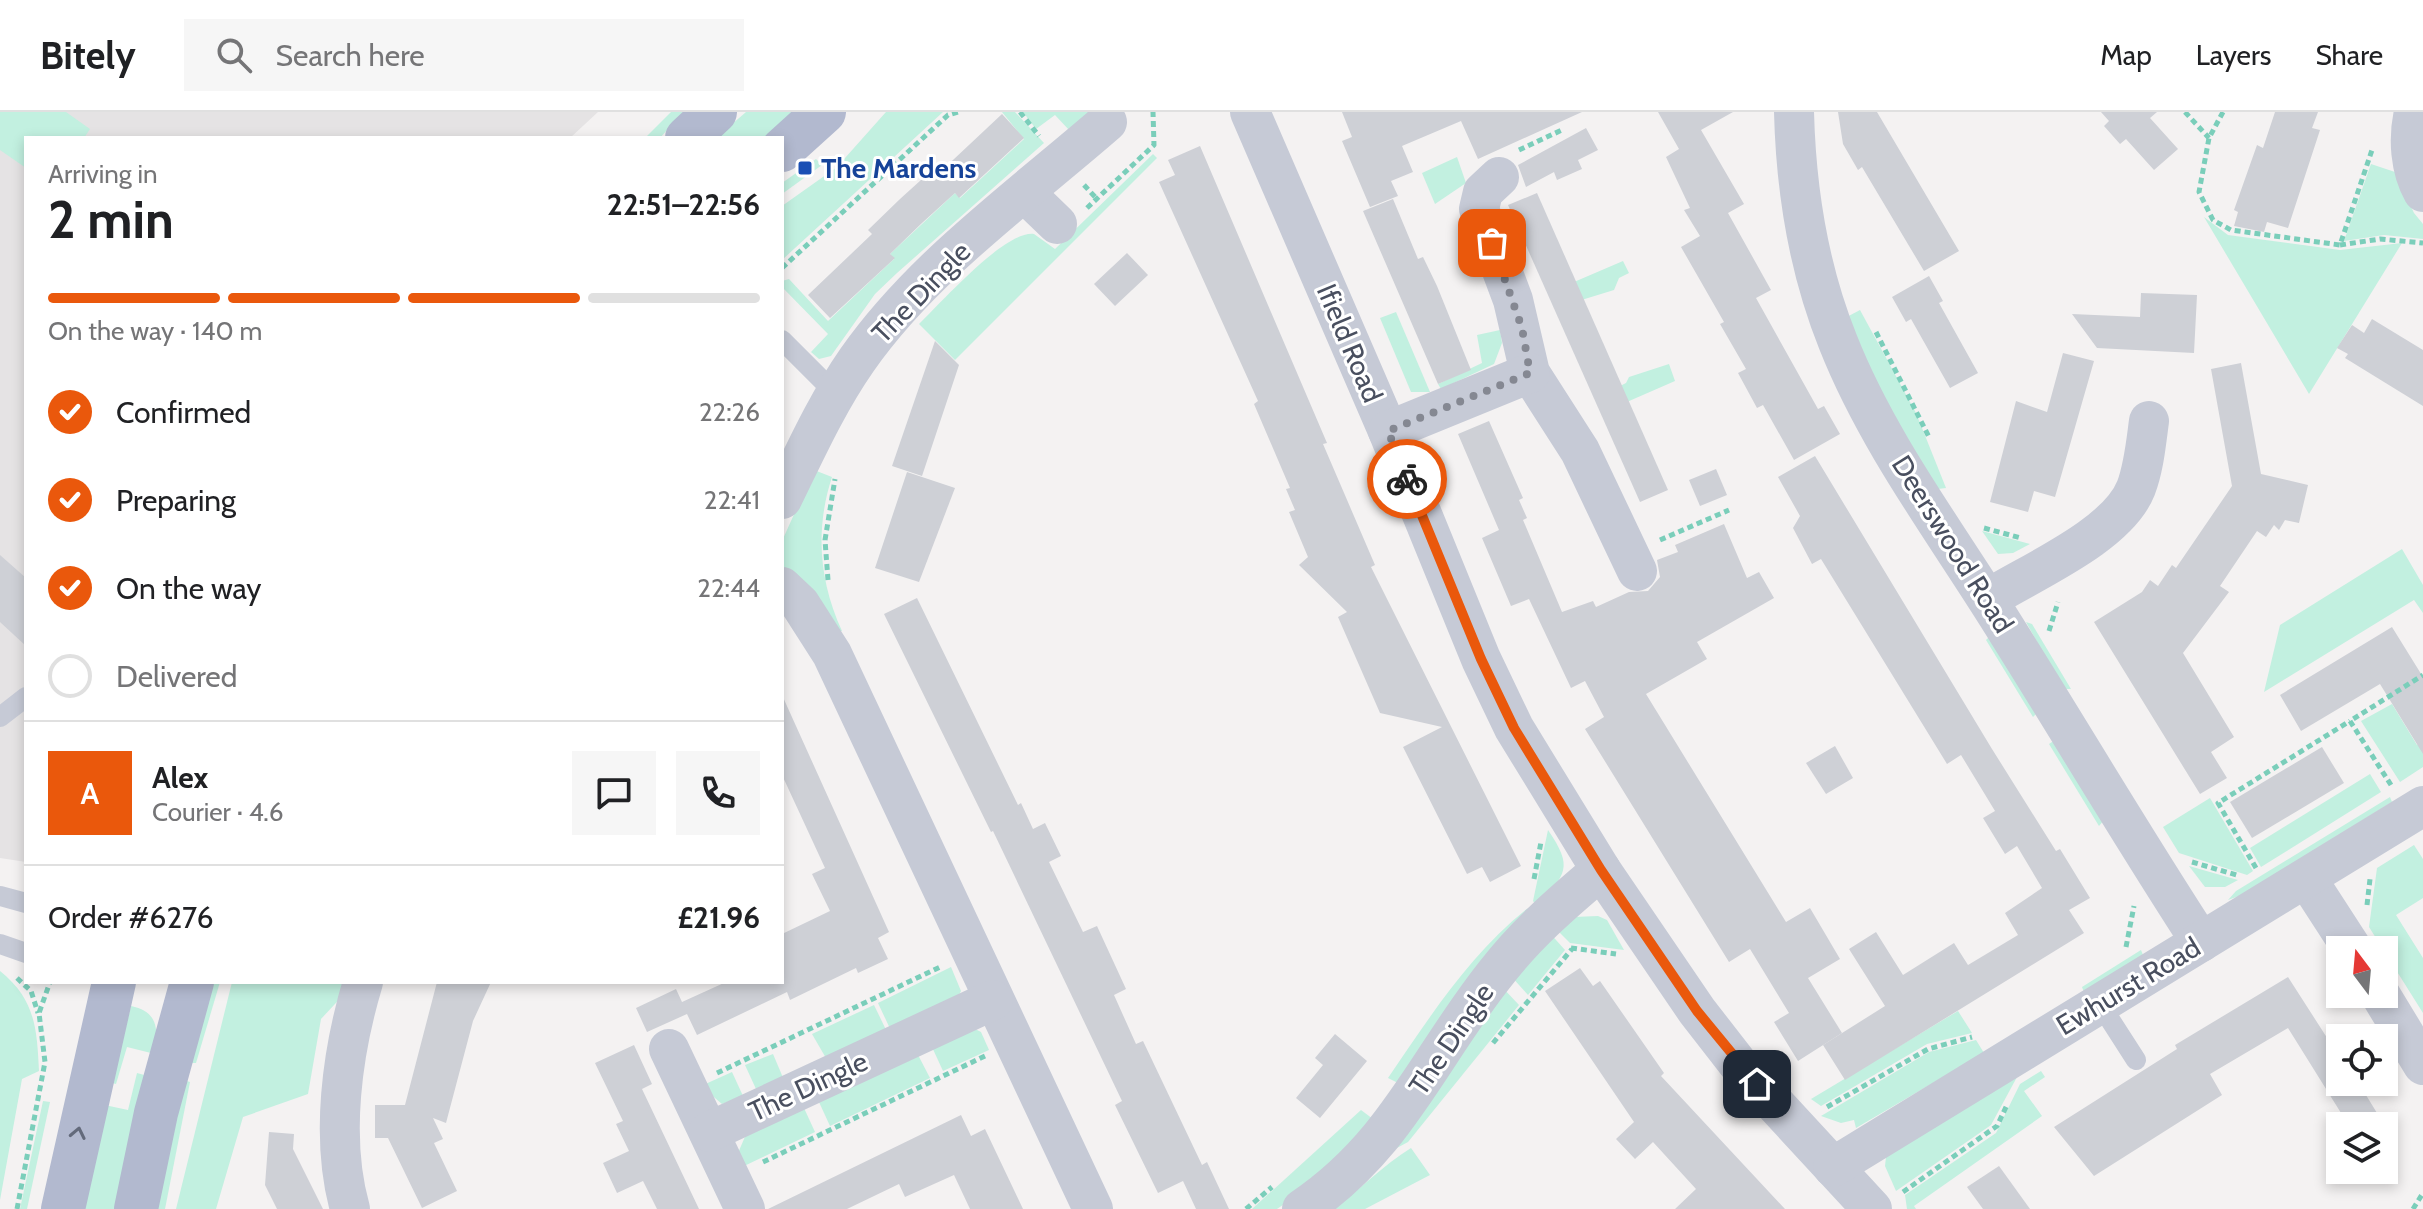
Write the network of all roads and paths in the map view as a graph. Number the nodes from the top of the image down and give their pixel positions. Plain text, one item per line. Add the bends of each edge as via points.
1 (715, 112) edge
2 (824, 112) edge
3 (958, 112) edge
4 (1153, 112) edge
5 (1250, 112) edge
6 (1794, 112) edge
7 (2185, 112) edge
8 (2223, 112) edge
9 (2414, 112) edge
10 (1107, 122) dead end
11 (689, 136) edge
12 (2209, 138) junction
13 (2375, 141) dead end
14 (784, 148) edge
15 (1499, 177) dead end
16 (2423, 192) edge
17 (1025, 193) junction
18 (1057, 224) joint
19 (2423, 243) edge
20 (2340, 245) junction
21 (784, 266) edge
22 (1874, 328) dead end
23 (784, 342) edge
24 (1530, 373) junction
25 (835, 393) junction
26 (2149, 421) dead end
27 (1388, 431) junction
28 (1933, 447) dead end
29 (784, 495) edge
30 (1729, 510) dead end
31 (1975, 526) dead end
32 (2025, 539) dead end
33 (1633, 562) joint
34 (784, 589) edge
35 (1988, 599) junction
36 (2060, 599) dead end
37 (2045, 640) dead end
38 (2423, 675) edge
39 (24, 699) edge
40 (0, 717) edge
41 (2350, 721) junction
42 (2411, 812) edge
43 (2190, 861) dead end
44 (2372, 866) dead end
45 (1601, 870) junction
46 (2259, 872) dead end
47 (2249, 879) dead end
48 (2307, 879) junction
49 (2136, 892) dead end
50 (0, 896) edge
51 (24, 902) edge
52 (2366, 912) dead end
53 (2344, 936) edge
54 (2201, 942) junction
55 (0, 944) edge
56 (24, 952) edge
57 (2124, 956) dead end
58 (951, 962) dead end
59 (8, 969) dead end
60 (49, 984) edge
61 (114, 984) edge
62 (172, 984) edge
63 (191, 984) edge
64 (362, 984) edge
65 (993, 1000) junction
66 (2100, 1004) junction
67 (2388, 1008) edge
68 (39, 1013) junction
69 (180, 1025) junction
70 (669, 1049) dead end
71 (993, 1053) dead end
72 (2136, 1060) dead end
73 (2423, 1065) edge
74 (688, 1087) junction
75 (709, 1132) junction
76 (1833, 1167) junction
77 (738, 1193) edge
78 (2423, 1193) edge
79 (17, 1209) edge
80 (63, 1209) edge
81 (136, 1209) edge
82 (350, 1209) edge
83 (1093, 1209) edge
84 (1302, 1209) edge
85 (1872, 1209) edge
86 (2413, 1209) edge

1 - 11 main road
2 - 14 main road
3 - 21 path via 948,115
4 - 18 path via 1154,145 1071,224
5 - 27 street, Ifield Road
6 - 35 street, Deerswood Road via 1800,198 1837,341 1876,418
7 - 12 path
8 - 12 path
9 - 16 street via 2410,143
10 - 17 street, The Dingle
12 - 20 path via 2199,192 2213,220 2231,230
13 - 20 path
15 - 24 street via 1488,184 1479,209 1513,300
17 - 18 street
17 - 25 street, The Dingle via 887,323
19 - 20 path via 2380,239
22 - 28 path
23 - 25 lane
24 - 27 street
24 - 33 street via 1580,451
25 - 29 street, The Dingle
26 - 35 street via 2136,488 2126,507 2095,534
27 - 45 street, Ifield Road via 1514,728
30 - 33 path
31 - 32 path
34 - 65 street via 832,654
35 - 54 street, Deerswood Road
36 - 37 path
38 - 41 path
39 - 40 lane
41 - 42 path
41 - 46 path via 2218,803
42 - 48 street, Ewhurst Road
43 - 47 path
44 - 52 path
45 - 76 street, Ifield Road via 1731,1054
45 - 84 street, The Dingle via 1495,974 1372,1150
48 - 53 street
48 - 54 street, Ewhurst Road
49 - 57 path
50 - 51 lane
54 - 66 street, Ewhurst Road
55 - 56 lane
58 - 74 path
59 - 68 path via 31,991
60 - 68 path
80 -> 61 main road
62 - 69 main road
63 - 69 main road
64 - 82 street via 349,1037 342,1106 343,1173
65 - 75 street, The Dingle
65 - 83 street
66 - 72 lane
66 - 76 street, Ewhurst Road
67 - 73 street
68 - 79 path via 45,1062
69 - 81 main road
70 - 74 street
71 - 77 path
74 - 75 street
75 - 77 street
76 - 85 street, Ifield Road
78 - 86 path

